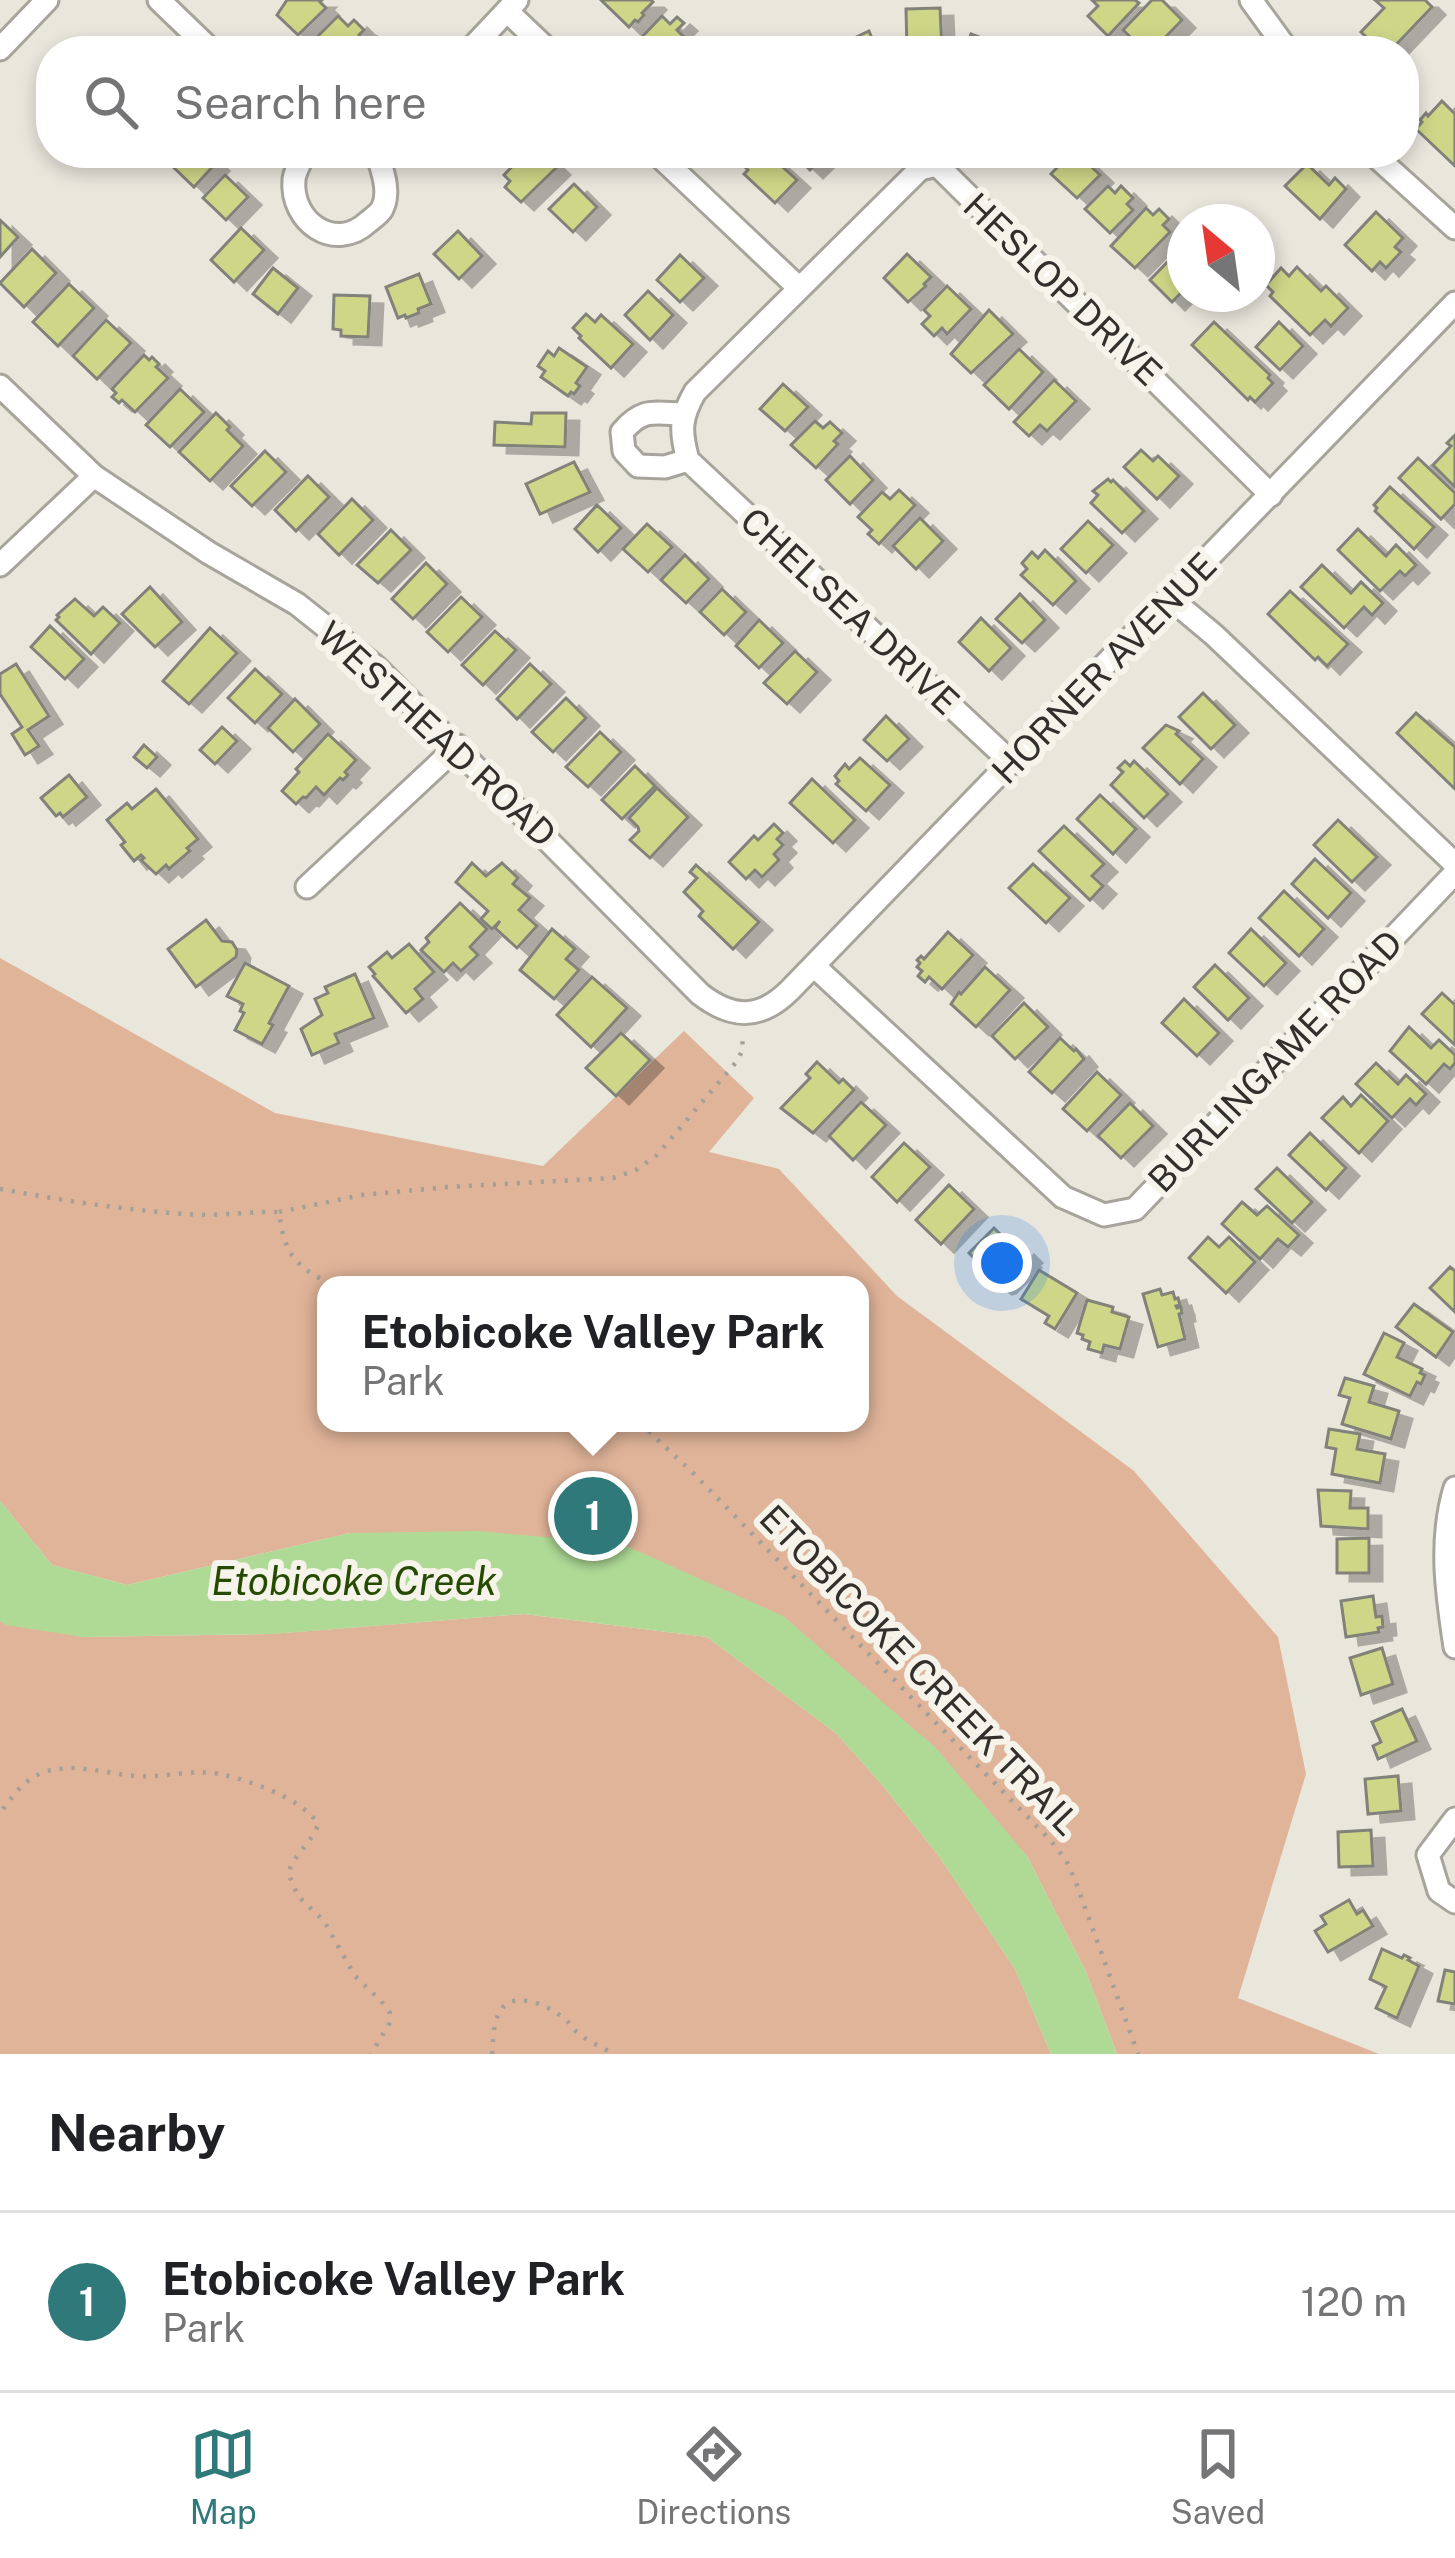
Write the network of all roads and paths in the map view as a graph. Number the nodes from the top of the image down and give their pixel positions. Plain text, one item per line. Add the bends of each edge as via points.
1 (47, 0) edge
2 (159, 0) edge
3 (1251, 0) edge
4 (512, 5) edge
5 (196, 36) edge
6 (483, 36) edge
7 (537, 36) edge
8 (1277, 36) edge
9 (0, 49) edge
10 (298, 168) edge
11 (382, 168) edge
12 (672, 168) edge
13 (924, 168) edge
14 (940, 168) edge
15 (1389, 168) edge
16 (1455, 228) edge
17 (799, 288) junction
18 (1455, 303) edge
19 (0, 386) edge
20 (682, 414) junction
21 (688, 460) junction
22 (94, 476) junction
23 (1271, 495) junction
24 (0, 565) edge
25 (1171, 599) junction
26 (458, 746) junction
27 (1012, 763) junction
28 (1455, 869) edge
29 (307, 887) dead end
30 (814, 966) junction
31 (741, 1015) junction
32 (0, 1189) edge
33 (279, 1212) junction
34 (317, 1276) edge
35 (650, 1432) edge
36 (1455, 1488) edge
37 (1455, 1647) edge
38 (3, 1809) dead end
39 (1455, 1820) edge
40 (1455, 1902) edge
41 (371, 2054) edge
42 (492, 2054) edge
43 (614, 2054) edge
44 (1138, 2054) edge

1 - 9 street
2 - 5 street
3 - 8 street
4 - 6 street
4 - 7 street
10 - 11 street via 298,208 320,232 346,236 382,208
12 - 17 street
13 - 17 street, HESLOP DRIVE
14 - 23 street, HESLOP DRIVE
15 - 16 street
17 - 20 street via 694,392
18 - 23 street, HORNER AVENUE
19 - 22 street, WESTHEAD ROAD
20 - 21 street
20 - 21 street via 634,418 622,432 624,451 638,466
21 - 27 street, CHELSEA DRIVE
22 - 24 street
22 - 26 street, WESTHEAD ROAD via 297,604
23 - 25 street, HORNER AVENUE
25 - 27 street, HORNER AVENUE
25 - 28 street
26 - 29 street
26 - 31 street, WESTHEAD ROAD via 700,994
27 - 30 street, HORNER AVENUE
28 - 30 street, BURLINGAME ROAD via 1135,1209 1104,1215 1063,1197
30 - 31 street, HORNER AVENUE via 779,1001
31 - 33 path via 738,1060 636,1170 362,1195
32 - 33 path via 191,1215
33 - 34 path via 290,1253
35 - 44 path, ETOBICOKE CREEK TRAIL via 1051,1840 1075,1880
36 - 37 street via 1444,1578
38 - 41 path via 28,1779 77,1768 143,1777 215,1773 304,1807 318,1825 288,1873 355,1976 390,2013
39 - 40 street via 1428,1855 1439,1891
42 - 43 path via 500,2011 515,2000 548,2008

